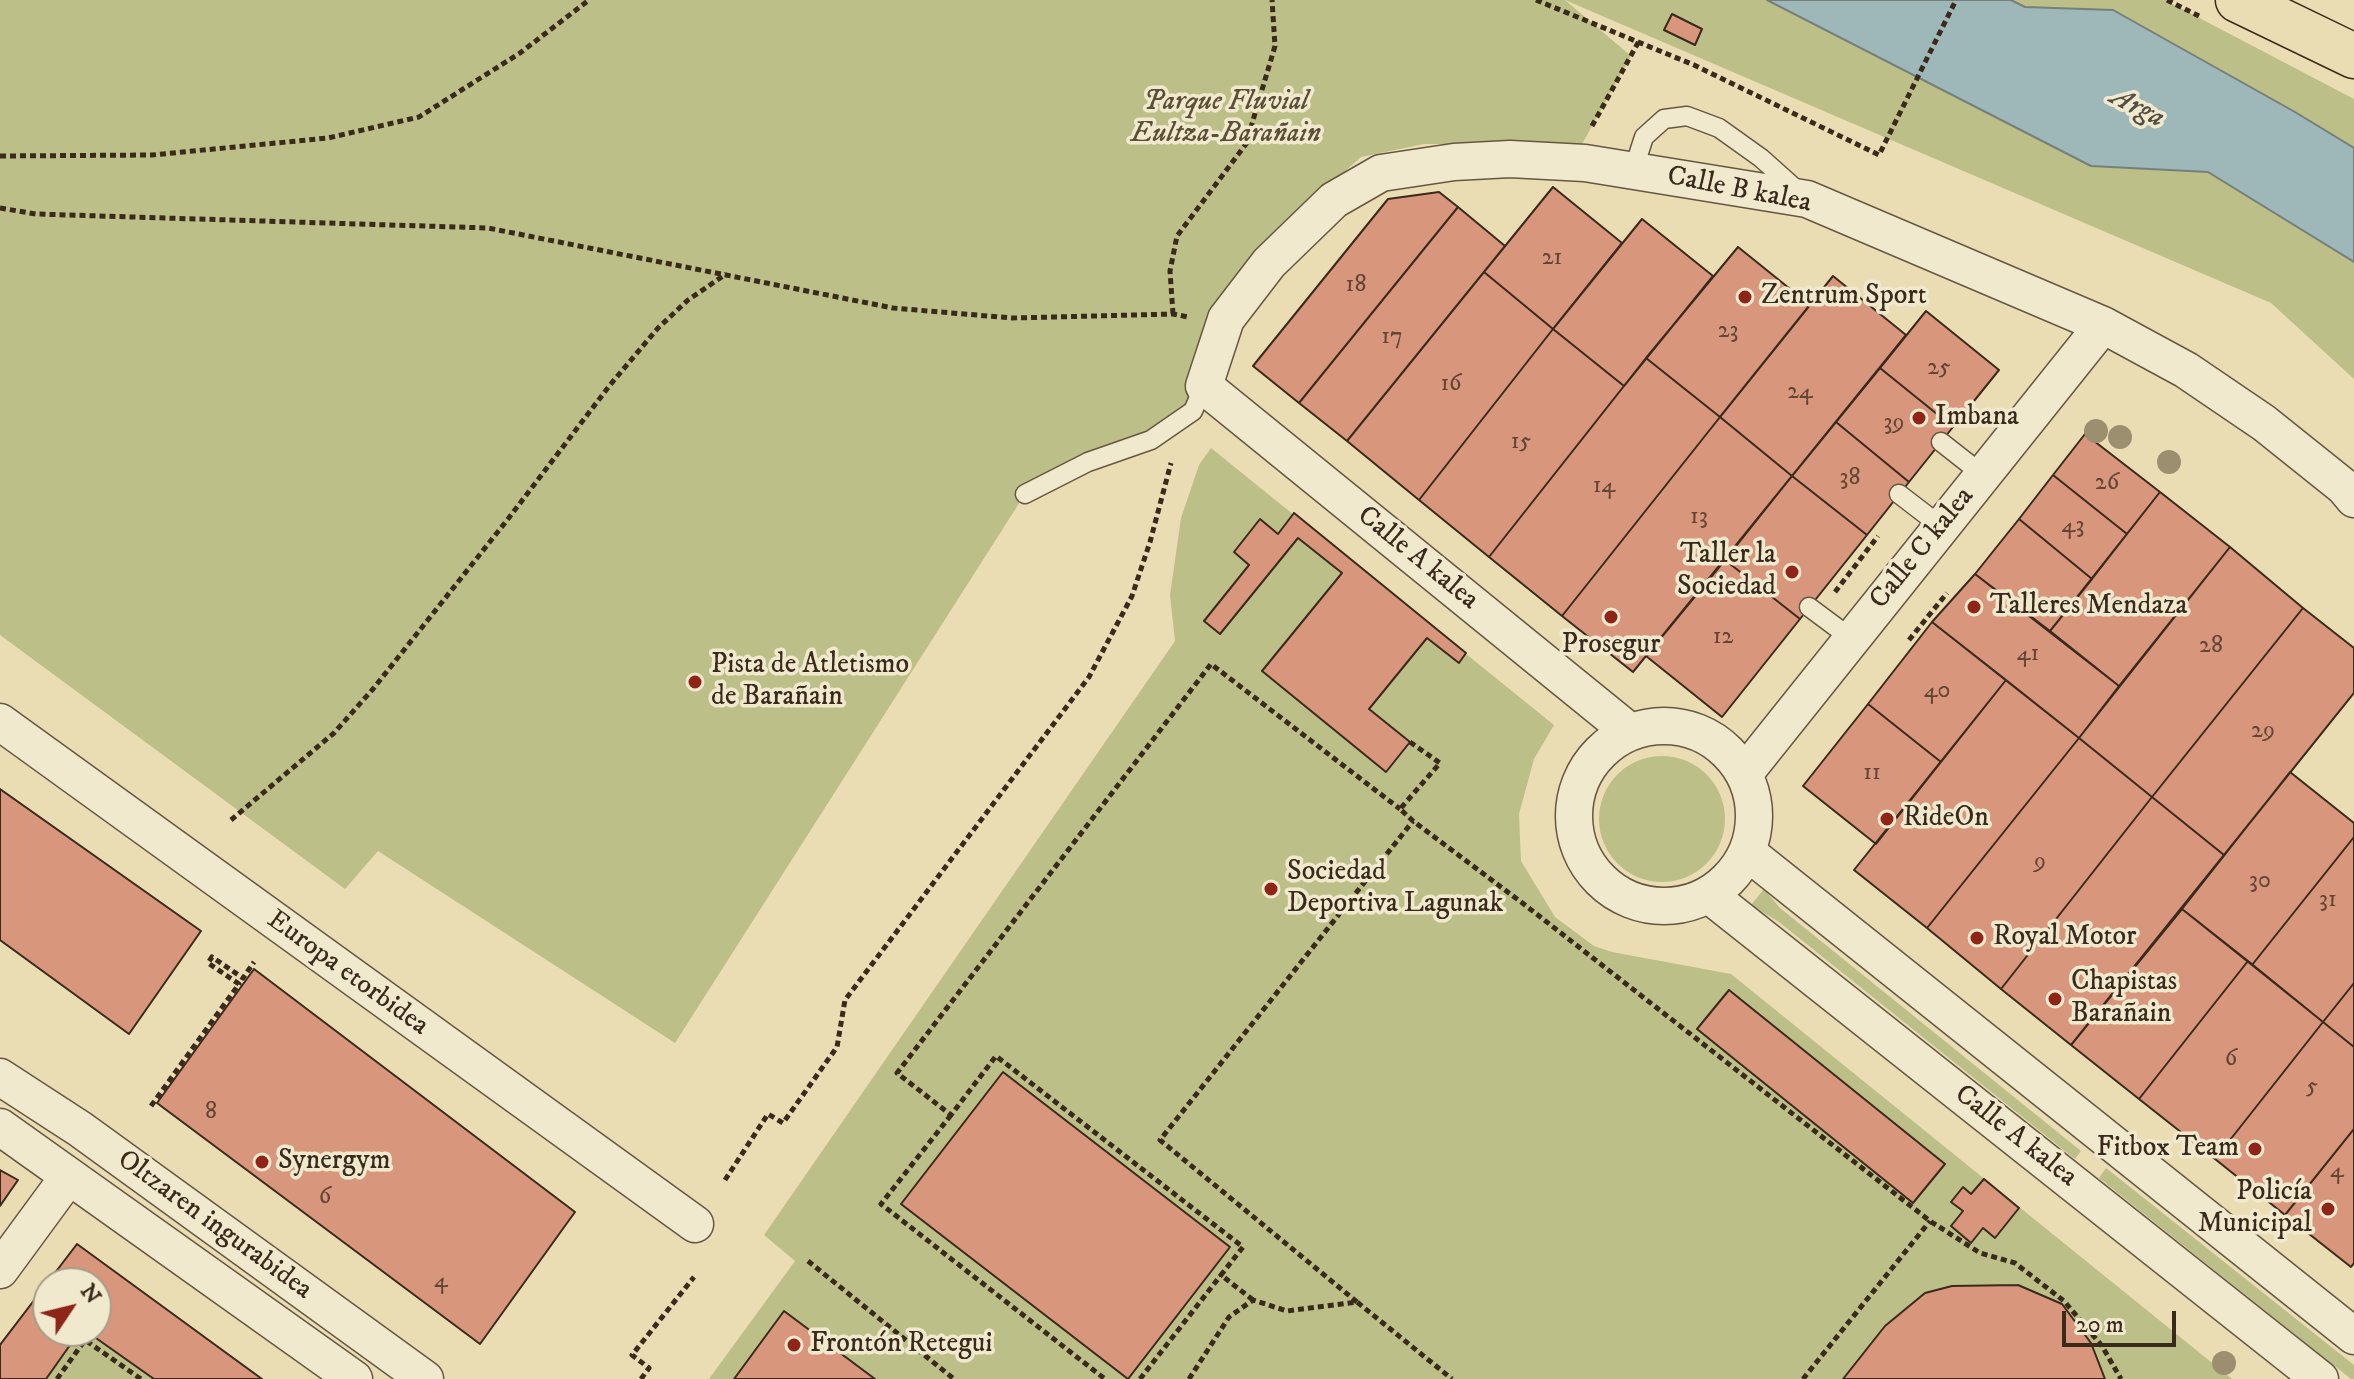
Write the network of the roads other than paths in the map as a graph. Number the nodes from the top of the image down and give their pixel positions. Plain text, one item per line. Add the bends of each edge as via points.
1 (2238, 0) edge
2 (2354, 56) edge
3 (1633, 171) junction
4 (1807, 199) junction
5 (2103, 325) junction
6 (1198, 398) junction
7 (1941, 442) dead end
8 (1983, 475) junction
9 (1025, 494) dead end
10 (1899, 494) dead end
11 (2354, 499) edge
12 (1942, 527) junction
13 (1818, 605) road end
14 (1852, 639) junction
15 (0, 722) edge
16 (1630, 732) junction
17 (1744, 774) junction
18 (1747, 852) junction
19 (1709, 895) junction
20 (0, 1077) edge
21 (0, 1127) edge
22 (69, 1176) junction
23 (695, 1224) dead end
24 (0, 1270) edge
25 (2354, 1336) edge
26 (354, 1379) edge
27 (425, 1379) edge
28 (2320, 1379) edge

1 - 2 highway
3 - 4 street, Calle B kalea
3 - 4 lane via 1644,137 1664,119 1687,116 1719,128
3 - 6 street, Calle B kalea via 1510,159 1381,173 1334,200 1269,263 1226,319
4 - 5 street, Calle B kalea
5 - 8 street, Calle C kalea
5 - 11 street, Calle B kalea via 2186,370 2251,414
6 - 9 lane via 1151,440 1088,462
6 - 16 street, Calle A kalea
7 - 8 lane
8 - 12 street, Calle C kalea
10 - 12 lane
12 - 14 street, Calle C kalea
13 - 14 lane
14 - 17 street, Calle C kalea
15 - 23 street, Europa etorbidea
16 - 17 street via 1681,727 1706,736
16 - 19 street via 1604,747 1580,784 1573,827 1582,856 1599,880 1623,898 1681,906
17 - 18 street via 1754,815
18 - 19 street via 1731,878
18 - 25 street, Calle A kalea
19 - 28 street, Calle A kalea
20 - 27 street, Oltzaren ingurabidea
21 - 22 street, Oltzaren ingurabidea
22 - 24 street
22 - 26 street, Oltzaren ingurabidea

